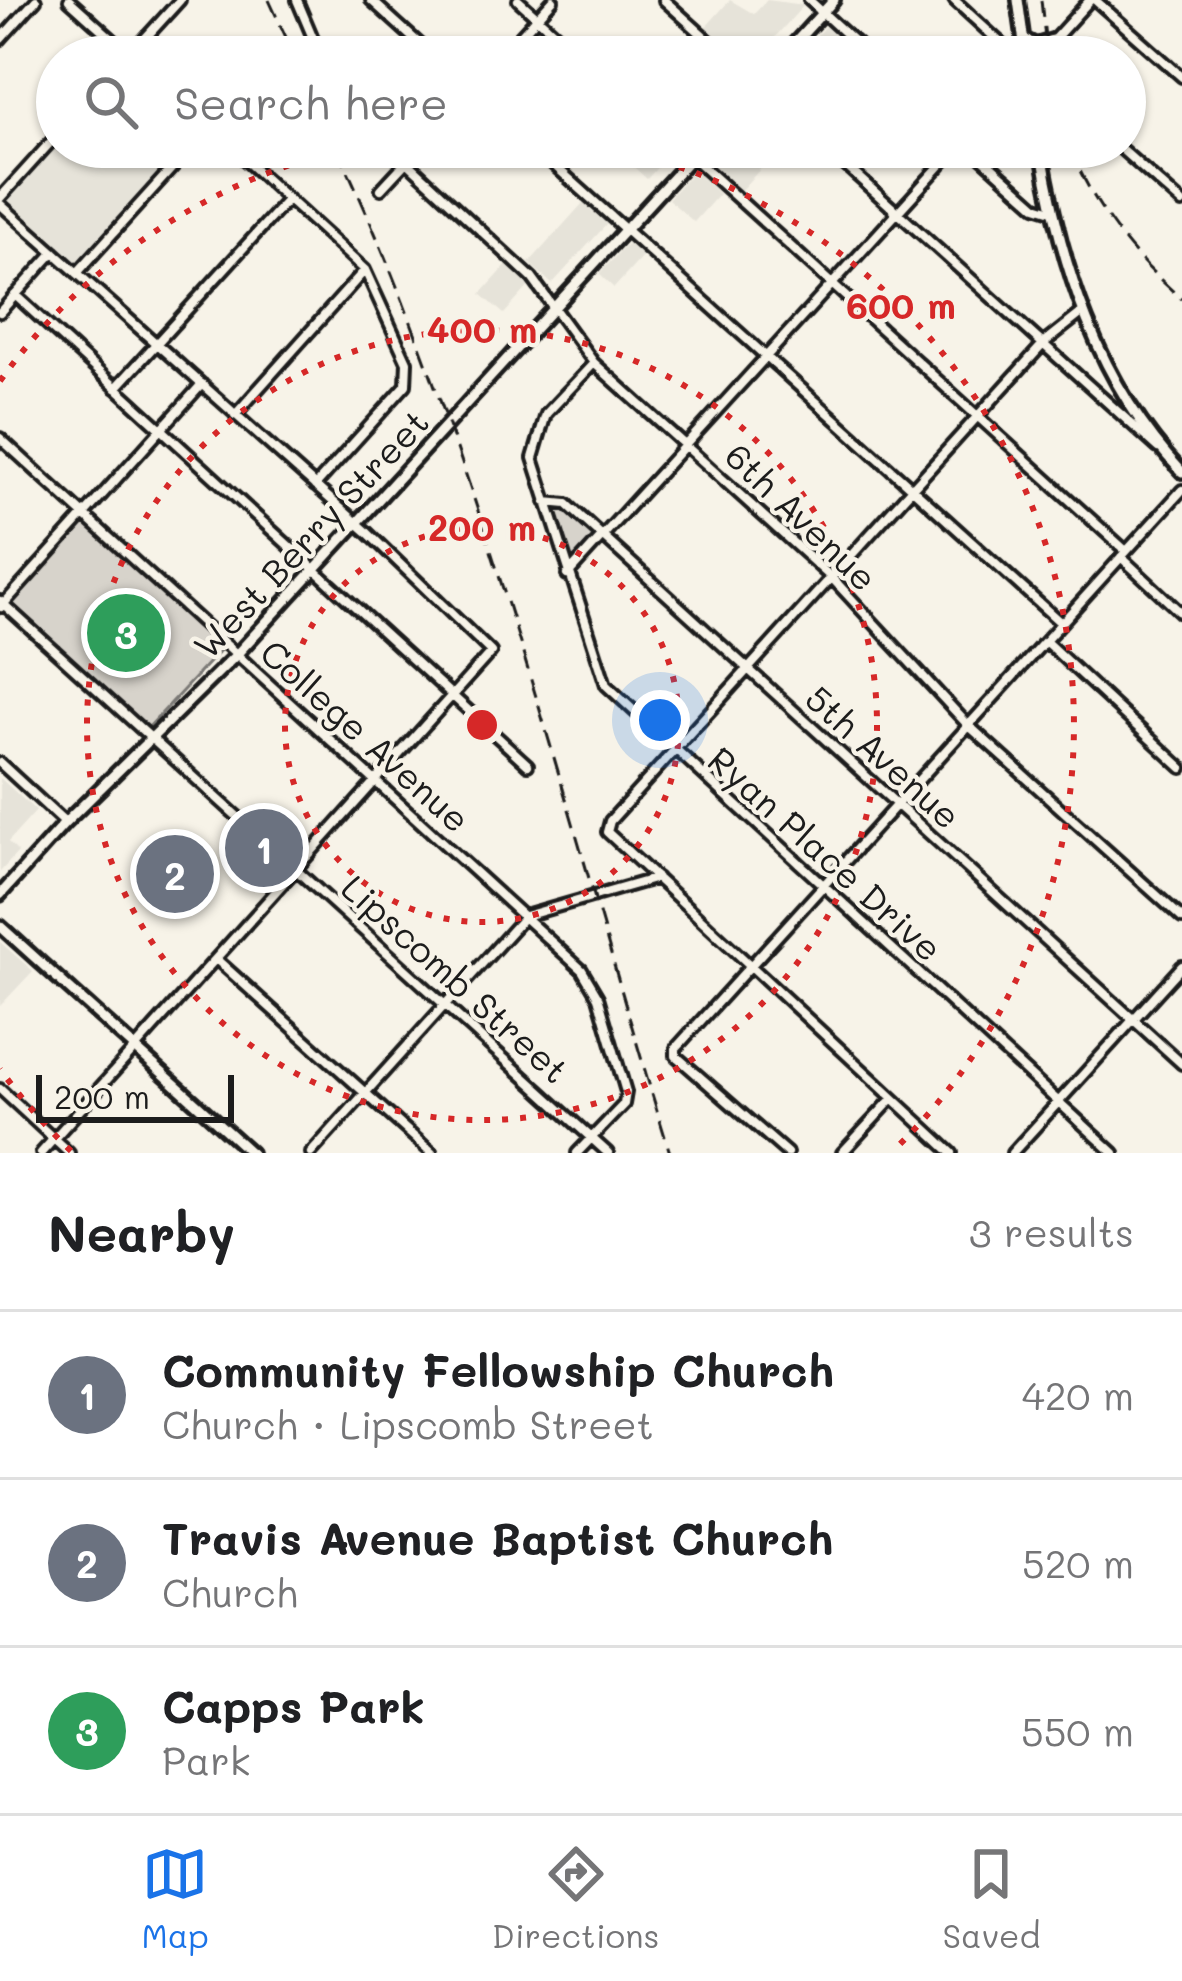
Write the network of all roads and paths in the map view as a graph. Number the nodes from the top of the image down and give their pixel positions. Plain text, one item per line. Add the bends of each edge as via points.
1 (36, 0) edge
2 (69, 0) edge
3 (180, 0) edge
4 (371, 0) edge
5 (518, 0) edge
6 (553, 0) edge
7 (664, 0) edge
8 (808, 0) edge
9 (833, 0) edge
10 (954, 0) edge
11 (1018, 0) edge
12 (1092, 0) edge
13 (298, 3) edge
14 (822, 12) junction
15 (537, 17) junction
16 (108, 36) edge
17 (148, 36) edge
18 (312, 36) edge
19 (411, 36) edge
20 (520, 36) edge
21 (558, 36) edge
22 (704, 36) edge
23 (801, 36) edge
24 (849, 36) edge
25 (993, 36) edge
26 (1023, 36) edge
27 (1056, 36) edge
28 (1135, 36) edge
29 (0, 40) edge
30 (1146, 46) edge
31 (1182, 76) edge
32 (36, 159) edge
33 (171, 168) edge
34 (254, 168) edge
35 (400, 168) edge
36 (414, 168) edge
37 (558, 168) edge
38 (682, 168) edge
39 (704, 168) edge
40 (848, 168) edge
41 (938, 168) edge
42 (993, 168) edge
43 (1045, 168) edge
44 (1145, 168) edge
45 (381, 189) dead end
46 (1180, 197) edge
47 (288, 199) junction
48 (0, 201) edge
49 (1052, 211) junction
50 (897, 212) junction
51 (626, 229) junction
52 (54, 253) junction
53 (365, 269) junction
54 (77, 273) junction
55 (831, 284) junction
56 (15, 295) junction
57 (556, 306) junction
58 (0, 312) edge
59 (1083, 312) junction
60 (1045, 342) junction
61 (157, 344) junction
62 (766, 356) junction
63 (594, 363) junction
64 (202, 384) junction
65 (116, 388) junction
66 (1106, 402) junction
67 (1134, 409) junction
68 (235, 415) junction
69 (978, 417) junction
70 (161, 429) junction
71 (0, 438) edge
72 (687, 444) junction
73 (1163, 452) junction
74 (1182, 472) edge
75 (315, 486) junction
76 (913, 489) junction
77 (1182, 490) edge
78 (546, 502) junction
79 (85, 514) junction
80 (357, 524) junction
81 (603, 537) junction
82 (1123, 554) junction
83 (316, 568) junction
84 (567, 575) junction
85 (833, 579) junction
86 (1, 604) edge
87 (1182, 614) edge
88 (1060, 623) junction
89 (1045, 641) junction
90 (237, 655) junction
91 (751, 671) junction
92 (455, 695) junction
93 (968, 725) junction
94 (153, 741) junction
95 (676, 752) junction
96 (0, 763) edge
97 (528, 765) dead end
98 (1182, 768) edge
99 (376, 782) junction
100 (896, 804) junction
101 (65, 823) junction
102 (297, 870) junction
103 (656, 878) junction
104 (822, 886) junction
105 (0, 895) edge
106 (525, 916) junction
107 (1182, 918) edge
108 (0, 926) edge
109 (216, 959) junction
110 (751, 964) junction
111 (1182, 966) edge
112 (445, 1005) junction
113 (1133, 1020) junction
114 (136, 1048) junction
115 (1182, 1064) edge
116 (0, 1089) edge
117 (366, 1092) junction
118 (892, 1099) junction
119 (1059, 1102) junction
120 (591, 1138) junction
121 (54, 1139) junction
122 (41, 1153) edge
123 (69, 1153) edge
124 (251, 1153) edge
125 (310, 1153) edge
126 (432, 1153) edge
127 (577, 1153) edge
128 (608, 1153) edge
129 (787, 1153) edge
130 (842, 1153) edge
131 (952, 1153) edge
132 (1012, 1153) edge
133 (1114, 1153) edge

1 - 29 street
2 - 16 street
3 - 17 street
4 - 19 street
5 - 15 street
6 - 15 street
7 - 22 street
8 - 14 street
9 - 14 main road
10 - 25 street
11 - 26 main road
12 - 27 street
12 - 28 street
13 - 18 street
14 - 23 main road
14 - 24 street
15 - 20 street
15 - 21 street
30 - 31 street
32 - 48 street
33 - 54 street
34 - 47 street
35 - 45 street
36 - 57 street, 6th Avenue
37 - 51 street
38 - 51 main road, West Berry Street
39 - 55 street
40 - 50 street
41 - 50 street
42 - 49 street
43 - 49 main road
44 - 46 street
47 - 53 street
47 - 61 street
48 - 52 street
49 - 59 main road
50 - 55 street
50 - 60 street
51 - 57 main road, West Berry Street
51 - 62 street
52 - 54 street
52 - 56 street
53 - 68 street
53 - 75 street via 406,362 406,385
54 - 61 street
55 - 62 street
55 - 69 street
56 - 58 street
56 - 65 street
57 - 63 street, 6th Avenue
57 - 80 main road, West Berry Street
59 - 60 street
59 - 67 main road
60 - 66 street
60 - 69 street
61 - 64 street
61 - 65 street
62 - 72 street
62 - 76 street
63 - 72 street, 6th Avenue
63 - 78 street, Ryan Place Drive via 538,428 533,458
64 - 68 street
64 - 70 street
65 - 70 street
66 - 67 street
66 - 73 street
67 - 73 main road
68 - 75 street
69 - 76 street
69 - 82 street
70 - 79 street
70 - 83 street
71 - 79 street, College Avenue
72 - 81 street
72 - 85 street, 6th Avenue
73 - 74 main road
75 - 80 street
76 - 85 street
76 - 88 street
77 - 82 street
78 - 81 street, 5th Avenue via 567,504
78 - 84 street, Ryan Place Drive
79 - 86 street
79 - 90 street, College Avenue
80 - 83 main road, West Berry Street
80 - 92 street via 490,645 490,656
81 - 84 street
81 - 91 street, 5th Avenue
82 - 87 street
82 - 88 street
83 - 90 main road, West Berry Street
83 - 92 street
84 - 95 street, Ryan Place Drive via 606,685
85 - 91 street
85 - 93 street, 6th Avenue
86 - 94 street, Lipscomb Street
88 - 89 street
89 - 93 street
89 - 98 street
90 - 94 main road, West Berry Street
90 - 99 street, College Avenue
91 - 95 street
91 - 100 street, 5th Avenue
92 - 97 street
92 - 99 street
93 - 100 street
93 - 107 street, 6th Avenue
94 - 101 main road, West Berry Street
94 - 102 street, Lipscomb Street
95 - 103 street via 607,832
95 - 104 street, Ryan Place Drive
96 - 101 street
99 - 102 street
99 - 106 street, College Avenue
100 - 104 street
100 - 113 street, 5th Avenue
101 - 105 main road, West Berry Street
102 - 109 street
102 - 112 street, Lipscomb Street
103 - 106 street
103 - 110 street
104 - 110 street
104 - 119 street, Ryan Place Drive
106 - 112 street
106 - 120 street, College Avenue via 587,978 626,1092
108 - 114 main road
109 - 114 street
109 - 117 street
110 - 118 street
110 - 129 street via 674,1052
111 - 113 street
112 - 117 street
112 - 120 street, Lipscomb Street
113 - 115 street, 5th Avenue
113 - 119 street
114 - 121 street
114 - 124 main road
116 - 121 street
117 - 125 street
117 - 126 street
118 - 130 street
118 - 131 street
119 - 132 street
119 - 133 street, Ryan Place Drive
120 - 127 street
120 - 128 street, Lipscomb Street
121 - 122 street
121 - 123 street

